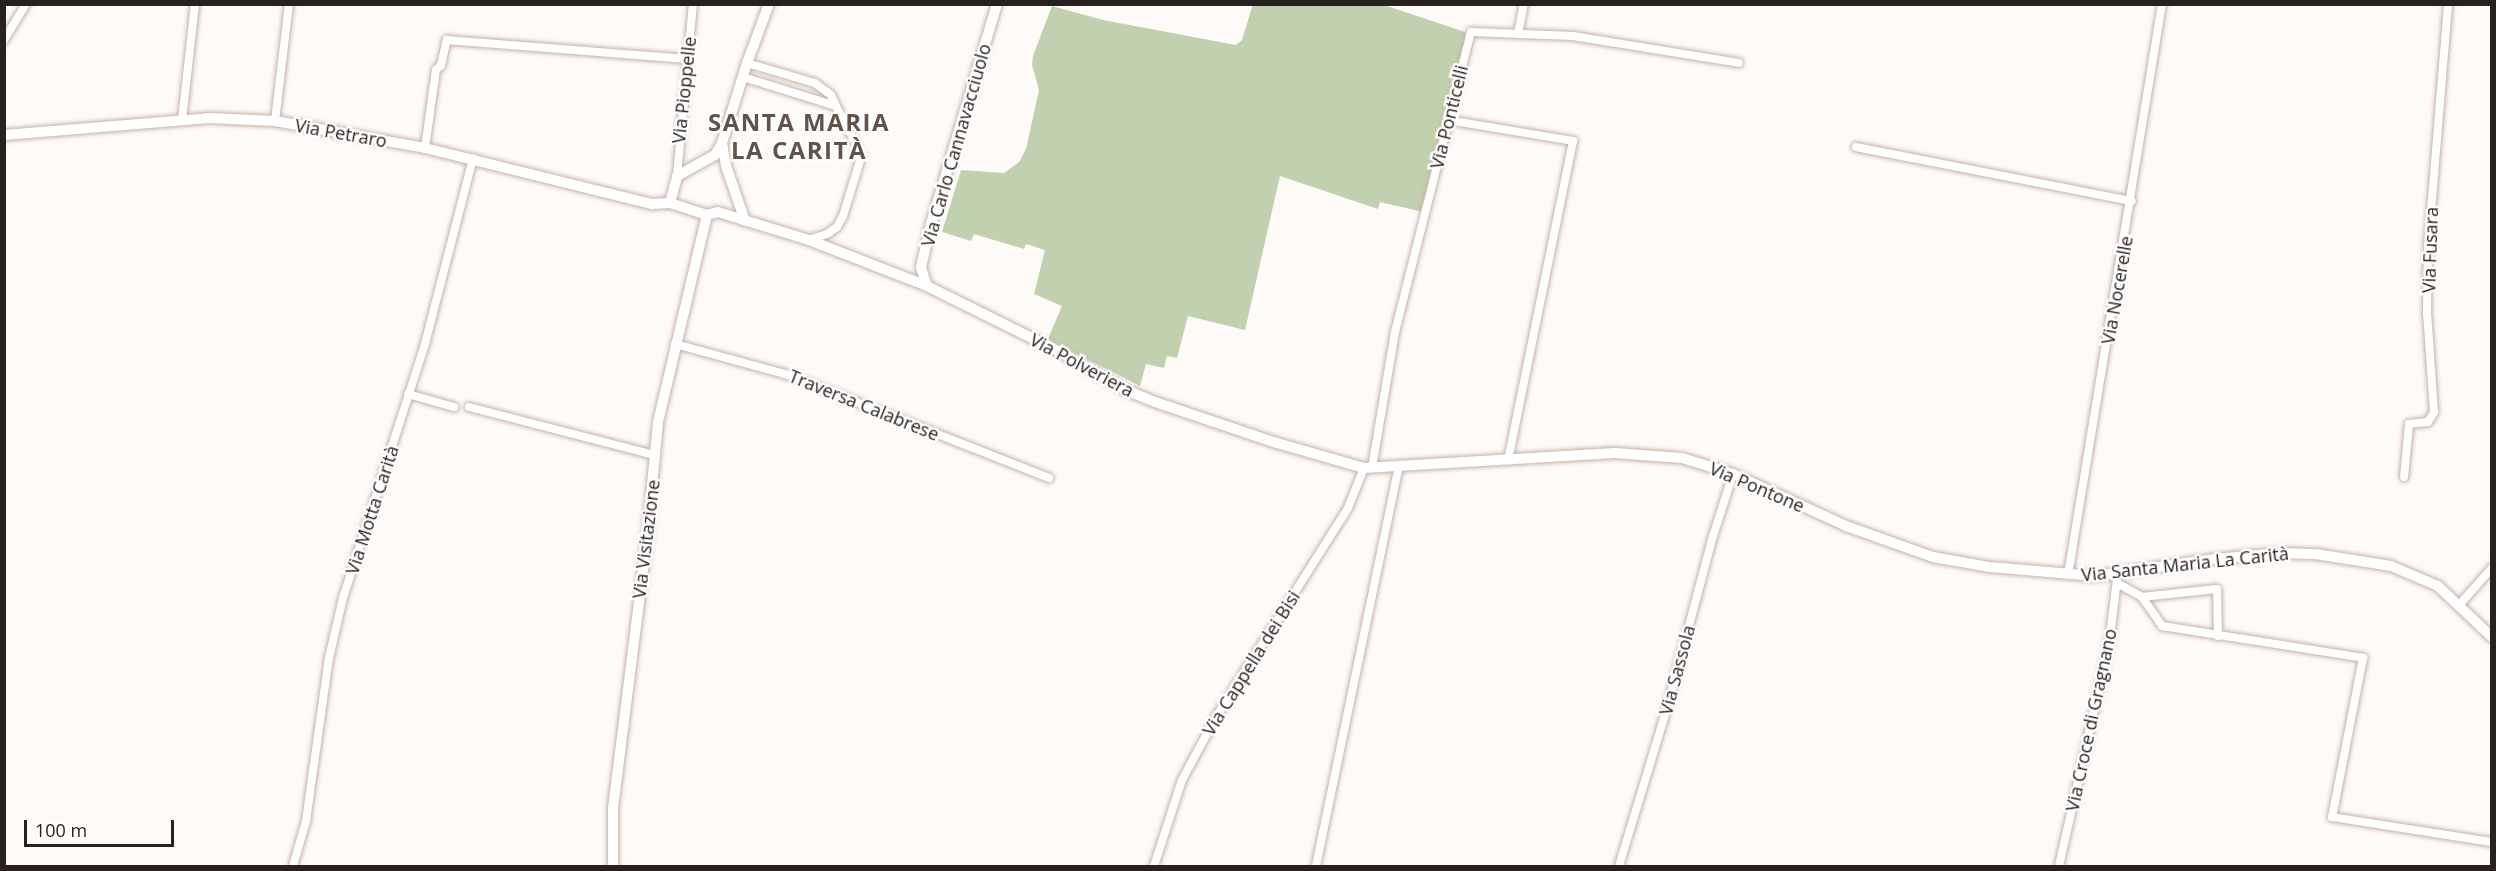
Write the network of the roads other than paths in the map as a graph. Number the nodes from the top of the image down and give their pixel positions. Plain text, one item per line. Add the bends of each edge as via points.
1 (26, 4) edge
2 (195, 4) edge
3 (289, 4) edge
4 (693, 4) edge
5 (769, 4) edge
6 (997, 4) edge
7 (1524, 4) edge
8 (2162, 4) edge
9 (2448, 4) edge
10 (1518, 34) junction
11 (4, 40) edge
12 (686, 59) junction
13 (747, 63) junction
14 (1739, 63) dead end
15 (743, 77) junction
16 (836, 106) junction
17 (182, 120) junction
18 (1449, 120) junction
19 (275, 121) junction
20 (4, 135) edge
21 (722, 143) junction
22 (1856, 147) dead end
23 (425, 148) junction
24 (473, 158) junction
25 (677, 176) junction
26 (2132, 201) junction
27 (670, 203) junction
28 (707, 215) junction
29 (745, 221) junction
30 (809, 240) junction
31 (921, 267) junction
32 (905, 277) junction
33 (927, 286) junction
34 (675, 344) junction
35 (408, 394) junction
36 (454, 407) dead end
37 (469, 407) dead end
38 (654, 455) junction
39 (1508, 459) junction
40 (1398, 466) junction
41 (1368, 468) junction
42 (1733, 474) junction
43 (2404, 477) dead end
44 (1049, 478) dead end
45 (2492, 568) edge
46 (2068, 575) junction
47 (2117, 578) junction
48 (2142, 597) junction
49 (2460, 604) junction
50 (2218, 636) junction
51 (2492, 637) edge
52 (2492, 842) edge
53 (293, 867) edge
54 (613, 867) edge
55 (1154, 867) edge
56 (1316, 867) edge
57 (1619, 867) edge
58 (2059, 867) edge

1 - 11 street
2 - 17 street
3 - 19 street
4 - 12 street, Via Pioppelle
5 - 13 street
6 - 31 street, Via Carlo Cannavacciuolo
7 - 10 street
8 - 26 street, Via Nocerelle
9 - 43 street, Via Fusara via 2428,248 2427,313 2434,412 2427,422 2409,424
10 - 14 street, Via Ponticelli via 1573,36
10 - 18 street, Via Ponticelli via 1471,32
12 - 23 street via 447,40 436,70
12 - 25 street, Via Pioppelle
13 - 15 street
13 - 16 street via 815,83 831,95
15 - 16 street
15 - 21 street
16 - 30 street via 856,144 860,161 837,227
17 - 19 street, Via Petraro
17 - 20 street, Via Petraro
18 - 39 street via 1573,141
18 - 41 street, Via Ponticelli via 1395,332
19 - 23 street, Via Petraro
21 - 25 street via 715,155
21 - 29 street
22 - 26 street
23 - 24 street, Via Petraro
24 - 27 street, Via Petraro via 652,204
24 - 35 street, Via Motta Carità via 431,323
25 - 27 street
26 - 46 street, Via Nocerelle
27 - 28 street, Via Petraro
28 - 29 street, Via Petraro via 718,212
28 - 34 street, Via Visitazione
29 - 30 street
30 - 32 street, Via Polveriera
31 - 32 street
31 - 33 street, Via Carlo Cannavacciuolo
32 - 33 street, Via Polveriera
33 - 41 street, Via Polveriera via 1137,395 1277,443
34 - 38 street, Via Visitazione
34 - 44 street, Traversa Calabrese via 785,374
35 - 36 street
35 - 53 street, Via Motta Carità via 329,658 306,821
37 - 38 street
38 - 54 street, Via Visitazione via 613,808
39 - 40 street, Via Pontone
39 - 42 street, Via Pontone via 1615,453 1682,458
40 - 41 street, Via Pontone
40 - 56 street
41 - 55 street, Via Cappella dei Bisi via 1348,507 1216,717 1182,780
42 - 46 street, Via Pontone via 1846,526 1933,556 1989,567
42 - 57 street, Via Sassola
45 - 49 street
46 - 47 street, Via Santa Maria La Carità
47 - 48 street
47 - 49 street, Via Santa Maria La Carità via 2214,559 2316,554 2410,572 2438,586
47 - 58 street, Via Croce di Gragnano via 2109,645
48 - 50 street via 2162,626
48 - 50 street via 2217,589
49 - 51 street, Via Santa Maria La Carità
50 - 52 street via 2364,658 2332,817

